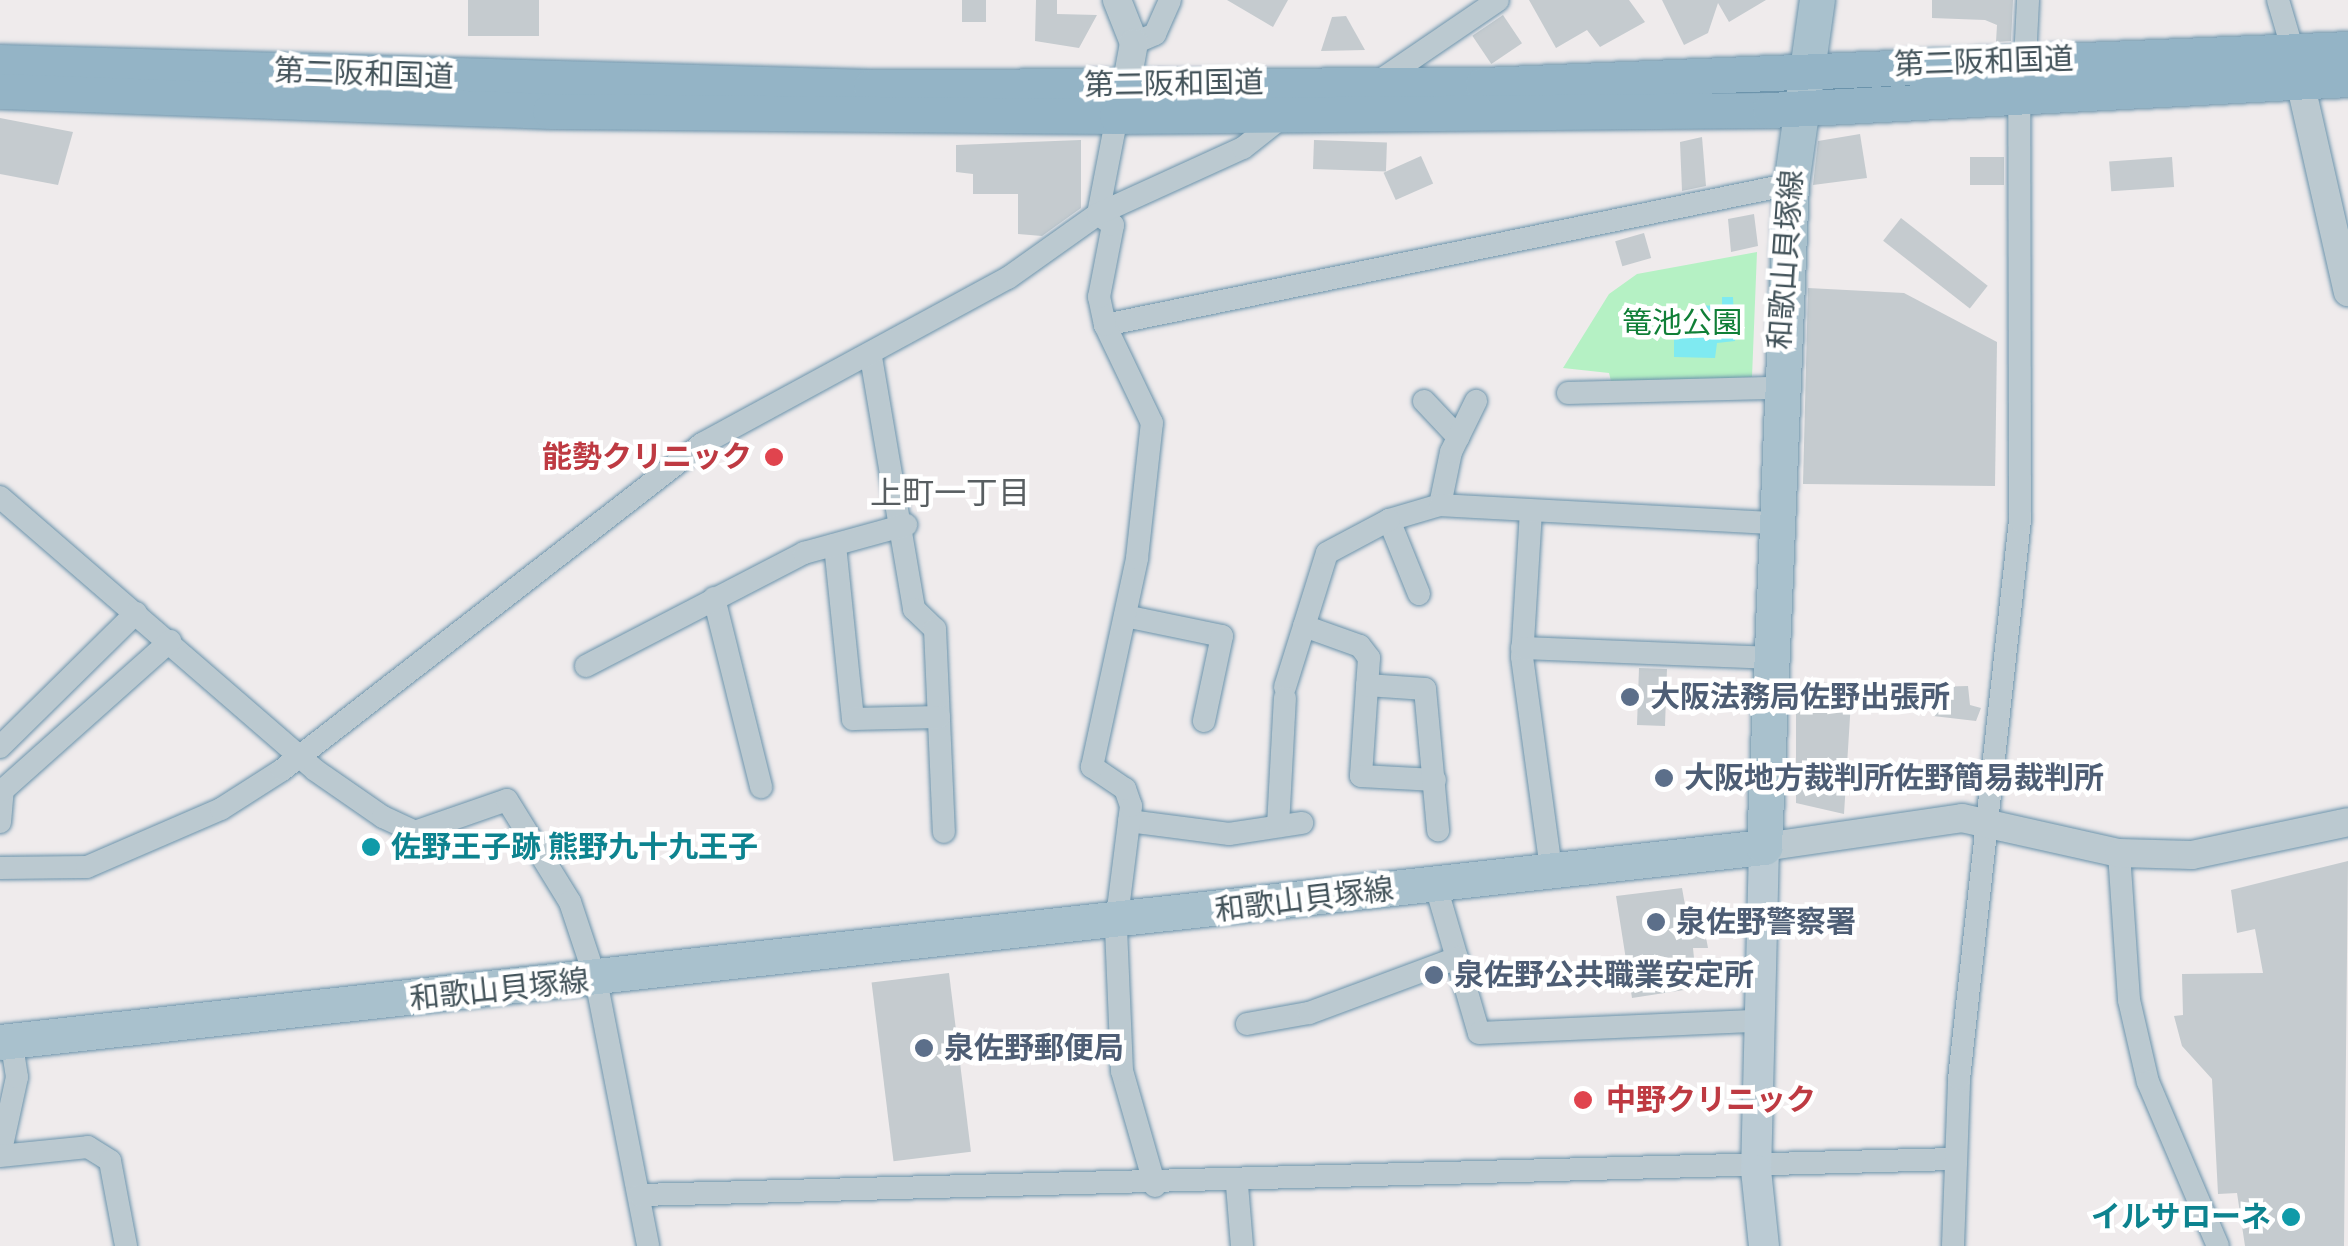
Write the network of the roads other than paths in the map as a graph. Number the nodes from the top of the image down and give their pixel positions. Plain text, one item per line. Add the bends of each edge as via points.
1 (1118, 0) edge
2 (1170, 0) edge
3 (1498, 0) edge
4 (1816, 0) edge
5 (2028, 0) edge
6 (2278, 0) edge
7 (1134, 44) junction
8 (2348, 49) edge
9 (2026, 60) junction
10 (0, 62) edge
11 (2297, 66) junction
12 (1804, 72) junction
13 (2348, 79) edge
14 (1378, 82) junction
15 (0, 91) edge
16 (2019, 96) junction
17 (1124, 100) junction
18 (1797, 106) junction
19 (1286, 115) junction
20 (1791, 184) junction
21 (1098, 214) junction
22 (2341, 229) edge
23 (2348, 292) edge
24 (1106, 325) junction
25 (871, 357) junction
26 (1778, 388) junction
27 (1568, 393) dead end
28 (1424, 401) dead end
29 (1476, 401) dead end
30 (1458, 438) junction
31 (0, 497) edge
32 (1440, 505) junction
33 (1531, 511) junction
34 (1389, 520) junction
35 (1774, 523) junction
36 (906, 524) junction
37 (835, 546) junction
38 (1419, 594) dead end
39 (714, 598) junction
40 (136, 613) junction
41 (1125, 616) junction
42 (1304, 626) junction
43 (170, 641) junction
44 (1522, 648) junction
45 (1769, 658) junction
46 (586, 666) dead end
47 (1367, 685) junction
48 (939, 717) junction
49 (1204, 720) dead end
50 (0, 746) edge
51 (302, 754) junction
52 (1434, 780) junction
53 (761, 787) dead end
54 (1129, 820) junction
55 (0, 822) edge
56 (2348, 822) edge
57 (1302, 823) dead end
58 (1989, 824) junction
59 (1278, 826) junction
60 (1438, 830) dead end
61 (944, 832) dead end
62 (1764, 847) junction
63 (2118, 853) junction
64 (0, 868) edge
65 (1551, 870) junction
66 (1435, 884) junction
67 (1116, 925) junction
68 (1457, 958) junction
69 (596, 980) junction
70 (1759, 1022) junction
71 (1247, 1024) dead end
72 (5, 1041) edge
73 (0, 1155) edge
74 (1956, 1158) junction
75 (1756, 1170) junction
76 (1238, 1185) junction
77 (1155, 1186) junction
78 (640, 1194) junction
79 (126, 1246) edge
80 (648, 1246) edge
81 (1242, 1246) edge
82 (1764, 1246) edge
83 (1953, 1246) edge
84 (2218, 1246) edge

1 - 7 street
2 - 7 street via 1155,34
3 - 14 street
4 - 12 main road, 和歌山貝塚線
5 - 9 street
6 - 11 street
7 - 17 street
8 - 11 highway, 第二阪和国道
9 - 11 highway, 第二阪和国道
9 - 12 highway, 第二阪和国道
10 - 17 highway, 第二阪和国道
11 - 13 highway, 第二阪和国道
11 - 16 highway, 第二阪和国道
11 - 22 street
12 - 14 highway, 第二阪和国道
12 - 18 main road, 和歌山貝塚線
14 - 17 highway, 第二阪和国道
15 - 17 highway, 第二阪和国道 via 550,111
16 - 18 highway, 第二阪和国道
16 - 58 street via 2020,520
17 - 19 highway, 第二阪和国道
17 - 21 street
18 - 19 highway, 第二阪和国道
18 - 20 main road, 和歌山貝塚線
19 - 21 street via 1243,148
20 - 24 street
20 - 26 main road, 和歌山貝塚線
21 - 24 street via 1112,225 1099,297
21 - 25 street
22 - 23 street
24 - 41 street via 1152,423
25 - 36 street
25 - 51 street via 702,444
26 - 27 street
26 - 35 main road, 和歌山貝塚線
28 - 30 street
29 - 30 street
30 - 32 street
31 - 40 street
32 - 33 street
32 - 34 street
33 - 35 street
33 - 44 street
34 - 38 street
34 - 42 street via 1327,552
35 - 45 main road, 和歌山貝塚線
36 - 37 street
36 - 48 street via 914,610 935,629
37 - 39 street
37 - 48 street via 853,719
39 - 46 street
39 - 53 street
40 - 43 street
40 - 50 street
41 - 49 street via 1222,636
41 - 54 street via 1092,767 1125,789
42 - 47 street via 1360,646
42 - 59 street via 1285,693
43 - 51 street
43 - 55 street via 3,790
44 - 45 street
44 - 65 street
45 - 62 main road, 和歌山貝塚線
47 - 52 street via 1425,689
47 - 52 street via 1361,776
48 - 61 street
51 - 64 street via 221,809 87,867
51 - 69 street via 415,832 507,800 570,902
52 - 60 street
54 - 59 street via 1229,834
54 - 67 street
56 - 63 street via 2192,855
57 - 59 street
58 - 62 street via 1962,818
58 - 63 street
58 - 74 street
62 - 65 main road, 和歌山貝塚線
62 - 70 main road
63 - 84 street via 2128,1000 2148,1082
65 - 66 main road, 和歌山貝塚線
66 - 67 main road, 和歌山貝塚線
66 - 68 street
67 - 69 main road, 和歌山貝塚線
67 - 77 street via 1122,1072
68 - 70 street via 1479,1033
68 - 71 street via 1309,1013
69 - 72 main road, 和歌山貝塚線
69 - 78 street
70 - 75 main road
72 - 73 street via 17,1077
73 - 79 street via 88,1147 110,1162
74 - 75 street
74 - 83 street
75 - 76 street
75 - 82 main road
76 - 77 street
76 - 81 street
77 - 78 street
78 - 80 street

